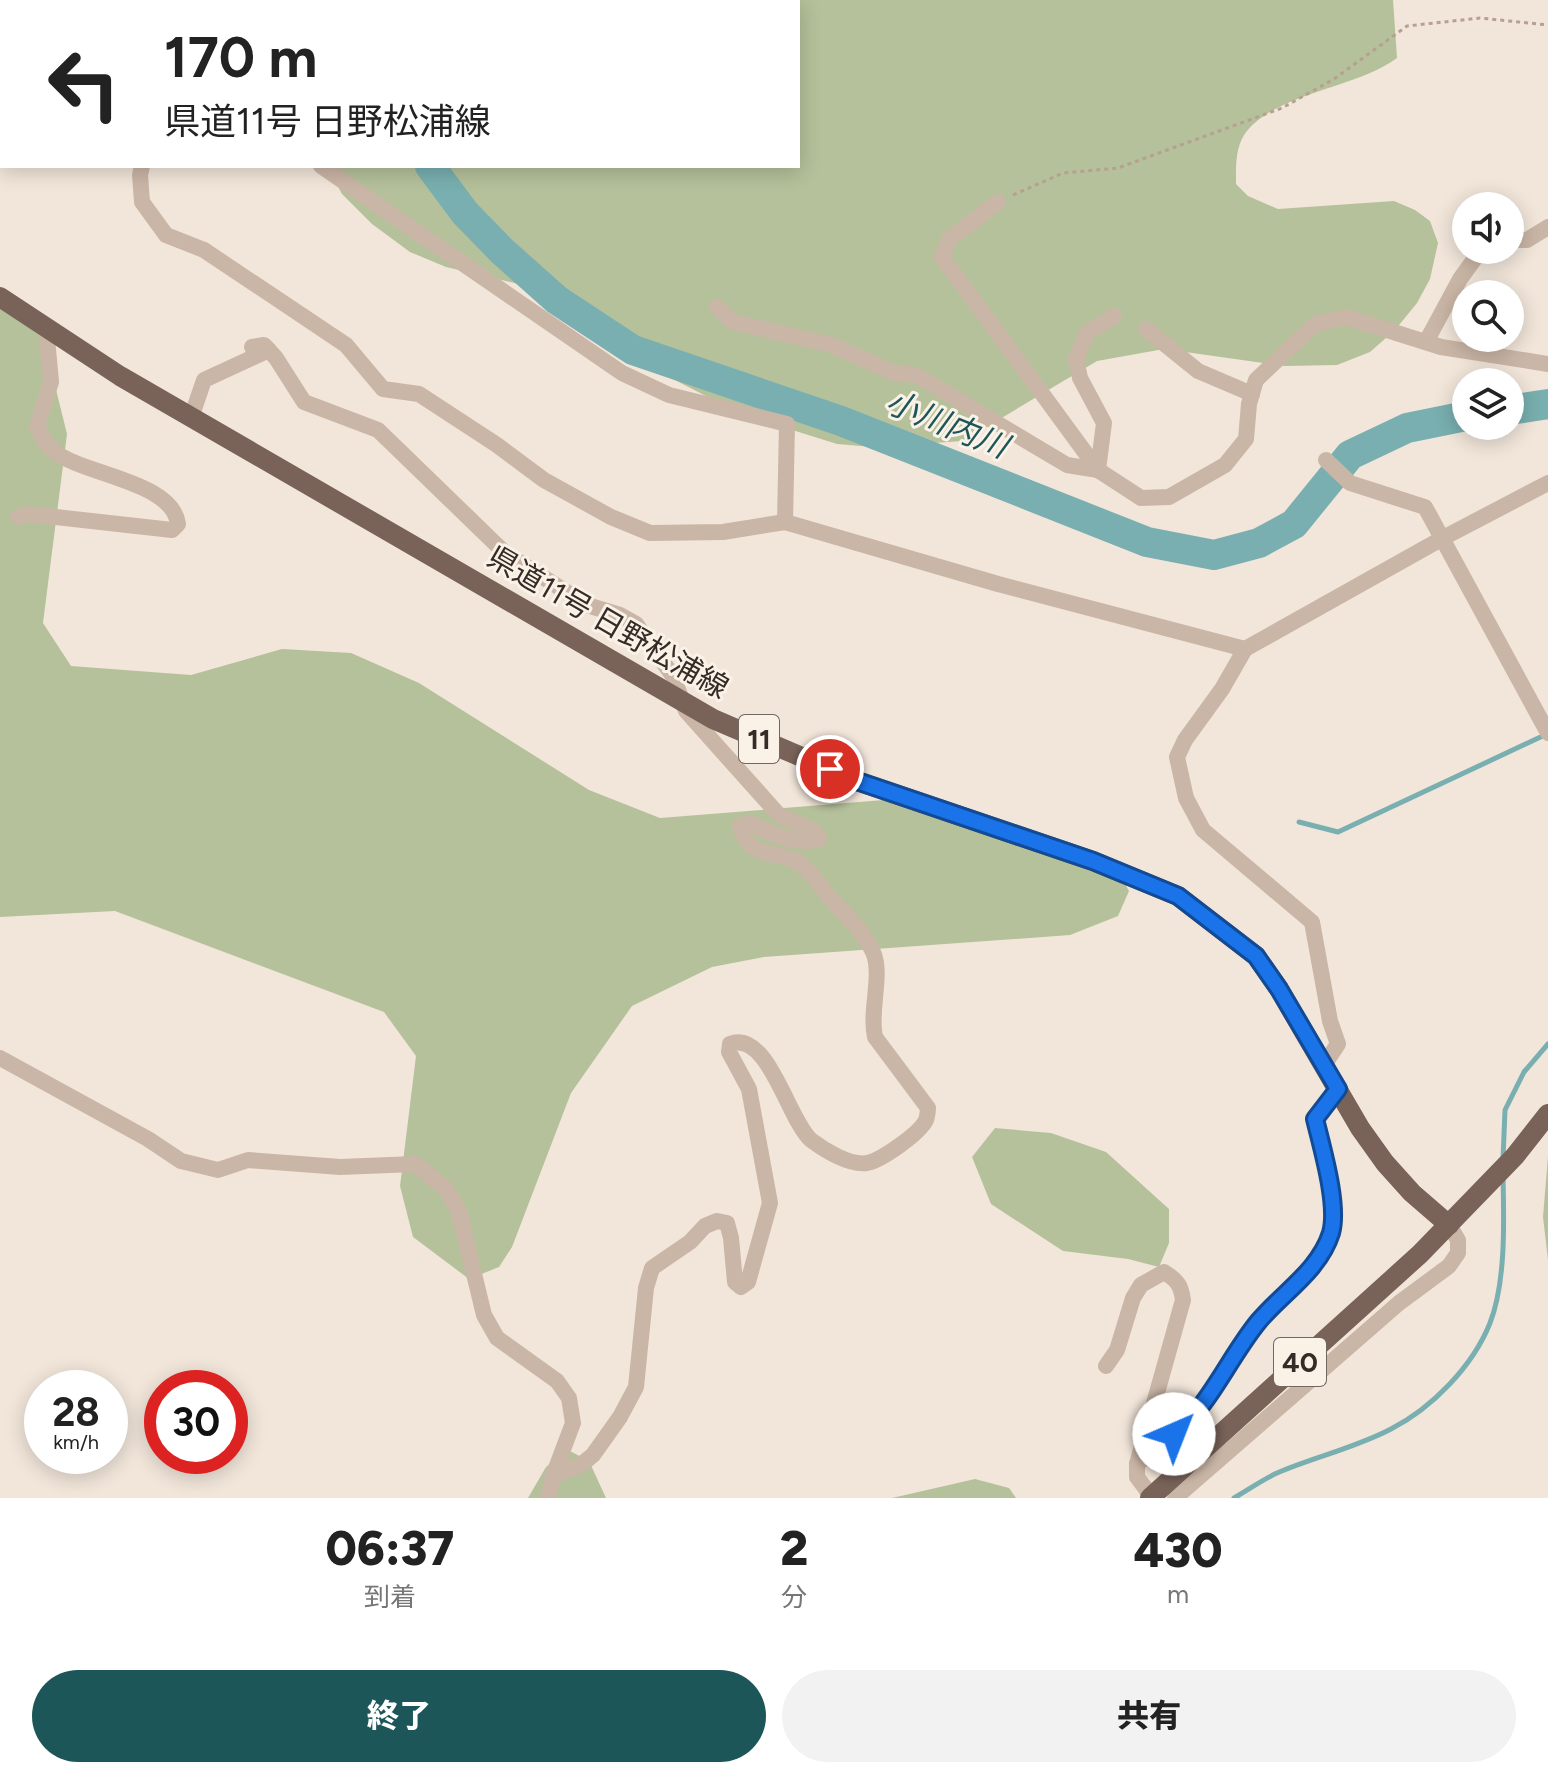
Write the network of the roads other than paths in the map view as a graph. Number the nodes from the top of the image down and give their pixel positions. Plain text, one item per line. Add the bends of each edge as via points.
1 (142, 168) edge
2 (324, 168) edge
3 (998, 202) road end
4 (1548, 227) edge
5 (1524, 240) edge
6 (1471, 264) edge
7 (0, 297) edge
8 (717, 307) dead end
9 (1114, 316) dead end
10 (46, 327) junction
11 (1146, 329) dead end
12 (1426, 342) junction
13 (1548, 364) edge
14 (1252, 394) junction
15 (191, 418) junction
16 (1326, 460) dead end
17 (1098, 470) junction
18 (1548, 483) edge
19 (18, 517) dead end
20 (785, 522) junction
21 (1443, 538) junction
22 (1245, 649) junction
23 (681, 700) junction
24 (1548, 733) edge
25 (0, 1058) edge
26 (1324, 1065) junction
27 (1338, 1089) junction
28 (1548, 1114) edge
29 (1449, 1225) junction
30 (1106, 1366) dead end
31 (1137, 1464) junction
32 (553, 1476) junction
33 (1151, 1497) edge
34 (548, 1498) edge
35 (1175, 1498) edge

1 - 20 street via 142,202 166,235 204,250 346,345 383,389 419,394 544,480 611,517 650,533 723,532
2 - 20 street via 622,373 669,395 787,424
3 - 17 street via 949,239 942,257
4 - 5 street
6 - 12 street
7 - 10 main road, 県道11号 日野松浦線 / 11
8 - 17 street via 733,322 832,345 894,373 916,375 1067,465
9 - 17 street via 1087,333 1076,359 1104,423
10 - 15 main road, 県道11号 日野松浦線 / 11
10 - 19 street via 51,382 37,426 45,443 56,454 157,496 178,524 172,530
11 - 14 street via 1198,371
12 - 13 street
12 - 14 street via 1346,317 1315,324 1256,380
14 - 17 street via 1246,439 1225,465 1169,497 1141,498
15 - 23 main road, 県道11号 日野松浦線 / 11
15 - 23 street via 204,380 261,348 304,402 378,430 505,553 587,605 636,624 673,676
16 - 21 street via 1350,483 1425,507
18 - 21 street
20 - 22 street
21 - 22 street
21 - 24 street
22 - 26 street via 1177,757 1186,798 1203,830 1312,922 1338,1044
23 - 26 main road, 県道11号 日野松浦線 / 11 via 860,782 1093,861 1178,896 1256,956
23 - 32 street via 778,814 815,832 819,839 808,842 783,839 749,823 740,826 751,846 801,863 861,931 876,966 875,1037 928,1108 927,1119 881,1157 866,1164 847,1159 806,1135 750,1043 730,1044 729,1052 749,1089 770,1203 748,1282 741,1287 735,1282 727,1223 717,1221 652,1268 636,1387 593,1455
25 - 32 street via 181,1161 218,1170 248,1160 340,1167 415,1164 446,1189 459,1212 484,1315 497,1338 557,1381 569,1398 573,1423
26 - 27 main road, 県道11号 日野松浦線 / 11
27 - 29 main road, 県道11号 日野松浦線 / 11 via 1385,1163
27 - 31 street via 1315,1119 1331,1189 1332,1231 1324,1246 1302,1279 1258,1322 1193,1419
28 - 29 main road
29 - 33 main road, 40
29 - 35 street via 1458,1253 1449,1266 1399,1303
30 - 31 street via 1141,1285 1164,1272 1176,1279 1183,1300
31 - 33 street via 1137,1477
32 - 34 street

